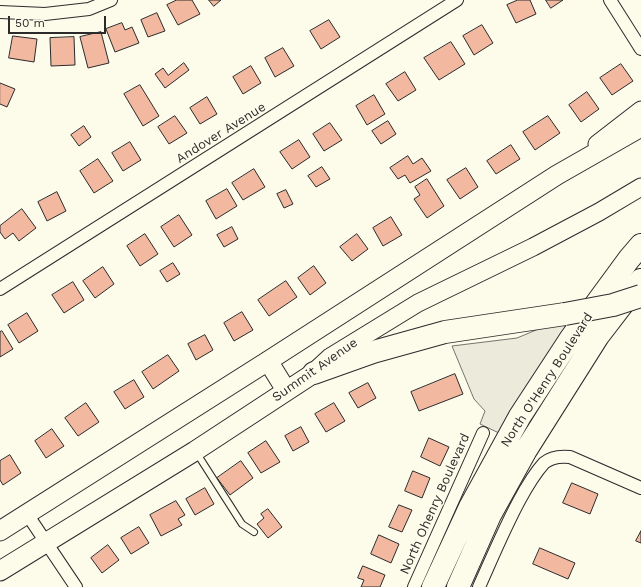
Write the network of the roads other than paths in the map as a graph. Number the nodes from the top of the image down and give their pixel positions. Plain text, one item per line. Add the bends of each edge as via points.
1 (111, 0) edge
2 (457, 0) edge
3 (610, 0) edge
4 (0, 12) edge
5 (641, 49) edge
6 (641, 110) edge
7 (641, 127) edge
8 (557, 175) junction
9 (641, 187) edge
10 (641, 245) edge
11 (641, 280) edge
12 (0, 289) edge
13 (641, 296) edge
14 (268, 360) junction
15 (314, 373) junction
16 (286, 390) junction
17 (482, 433) dead end
18 (195, 451) junction
19 (641, 488) edge
20 (27, 514) junction
21 (0, 531) edge
22 (254, 532) dead end
23 (46, 542) junction
24 (0, 571) edge
25 (76, 587) edge
26 (414, 587) edge
27 (433, 587) edge
28 (458, 587) edge
29 (479, 587) edge

1 - 4 street via 89,9 46,14
2 - 12 street, Andover Avenue
3 - 5 street
6 - 8 main road
7 - 8 main road
8 - 14 main road
9 - 15 main road, Summit Avenue via 586,219 418,303 330,357
10 - 27 highway, North O'Henry Boulevard via 571,338 520,416 470,507
11 - 28 highway, North O'Henry Boulevard via 598,336 526,450 490,515
13 - 15 highway, bridge via 613,305 565,314 445,332 373,352
14 - 16 main road
14 - 20 main road
15 - 16 main road, Summit Avenue
16 - 18 main road, Summit Avenue
17 - 26 street, North Ohenry Boulevard
18 - 22 lane via 242,524
18 - 23 main road, Summit Avenue
19 - 29 street via 570,457 551,459 528,484
20 - 21 main road
20 - 23 street
23 - 24 main road, Summit Avenue
23 - 25 street

